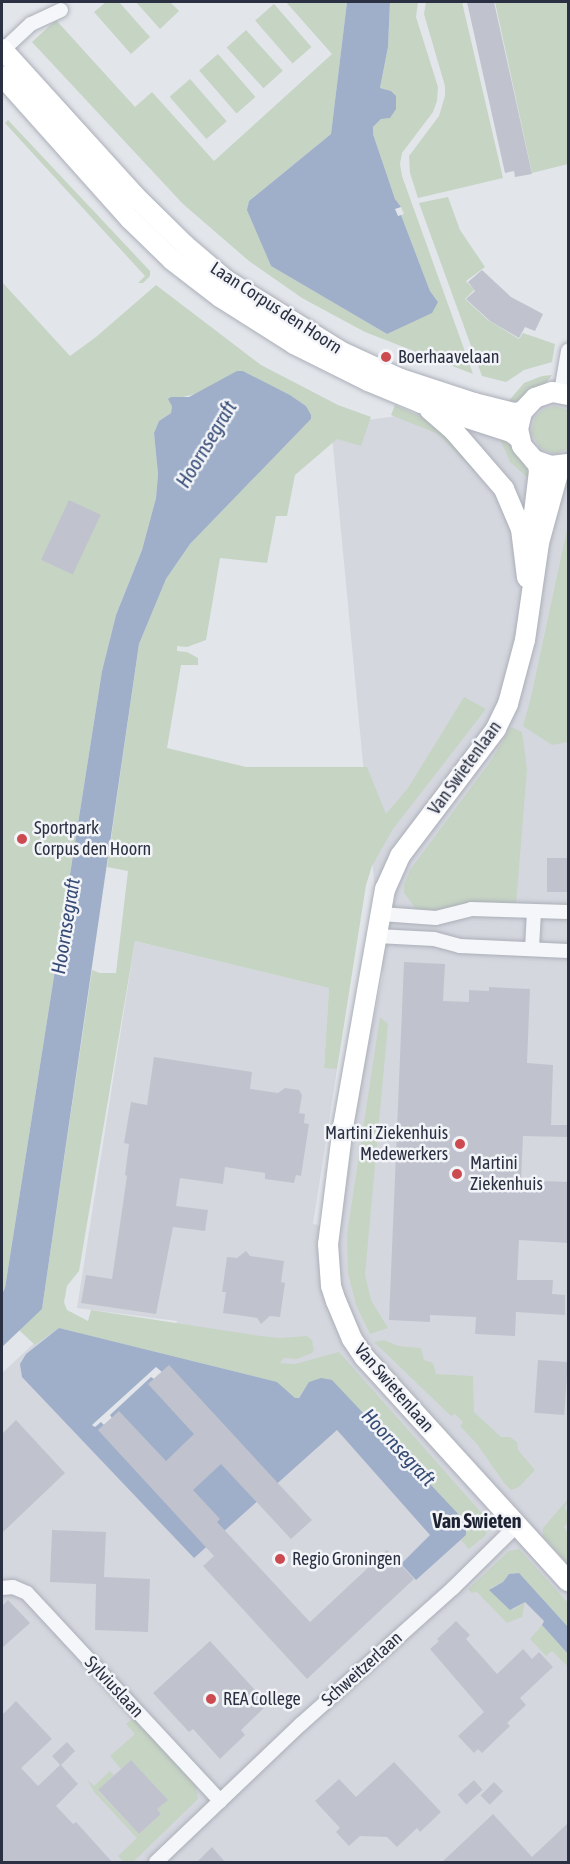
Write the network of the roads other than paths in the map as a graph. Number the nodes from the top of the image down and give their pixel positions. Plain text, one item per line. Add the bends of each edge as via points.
1 (61, 10) dead end
2 (2, 50) edge
3 (2, 76) edge
4 (568, 351) edge
5 (565, 394) edge
6 (421, 403) junction
7 (522, 412) junction
8 (519, 438) junction
9 (537, 462) junction
10 (564, 465) edge
11 (539, 543) junction
12 (529, 616) junction
13 (534, 911) junction
14 (568, 912) edge
15 (381, 914) junction
16 (377, 936) junction
17 (532, 949) junction
18 (568, 951) edge
19 (517, 1525) junction
20 (568, 1581) edge
21 (2, 1588) edge
22 (220, 1801) junction
23 (156, 1863) edge

1 - 2 street, Laan Corpus den Hoorn via 32,24
2 - 7 main road, Laan Corpus den Hoorn via 136,197 226,280 340,351 401,379 474,404
3 - 6 main road, Laan Corpus den Hoorn via 130,219 180,266 294,344
4 - 5 street
5 - 7 main road via 538,396
6 - 8 main road, Laan Corpus den Hoorn
6 - 12 main road via 454,431 511,502 523,541
7 - 8 main road
8 - 9 main road via 527,454
9 - 10 main road
9 - 11 main road, Van Swietenlaan via 534,513
10 - 11 main road, Van Swietenlaan
11 - 12 main road, Van Swietenlaan
12 - 15 main road, Van Swietenlaan via 517,678 496,729 400,856 385,889
13 - 14 street
13 - 15 street via 464,909 436,918
13 - 17 street
15 - 16 main road, Van Swietenlaan
16 - 17 street via 434,939 460,946
16 - 19 main road, Van Swietenlaan via 328,1244 331,1286 352,1339 381,1377
17 - 18 street
19 - 20 main road, Van Swietenlaan
19 - 22 street, Schweitzerlaan
21 - 22 street, Sylviuslaan via 27,1593
22 - 23 street, Schweitzerlaan

